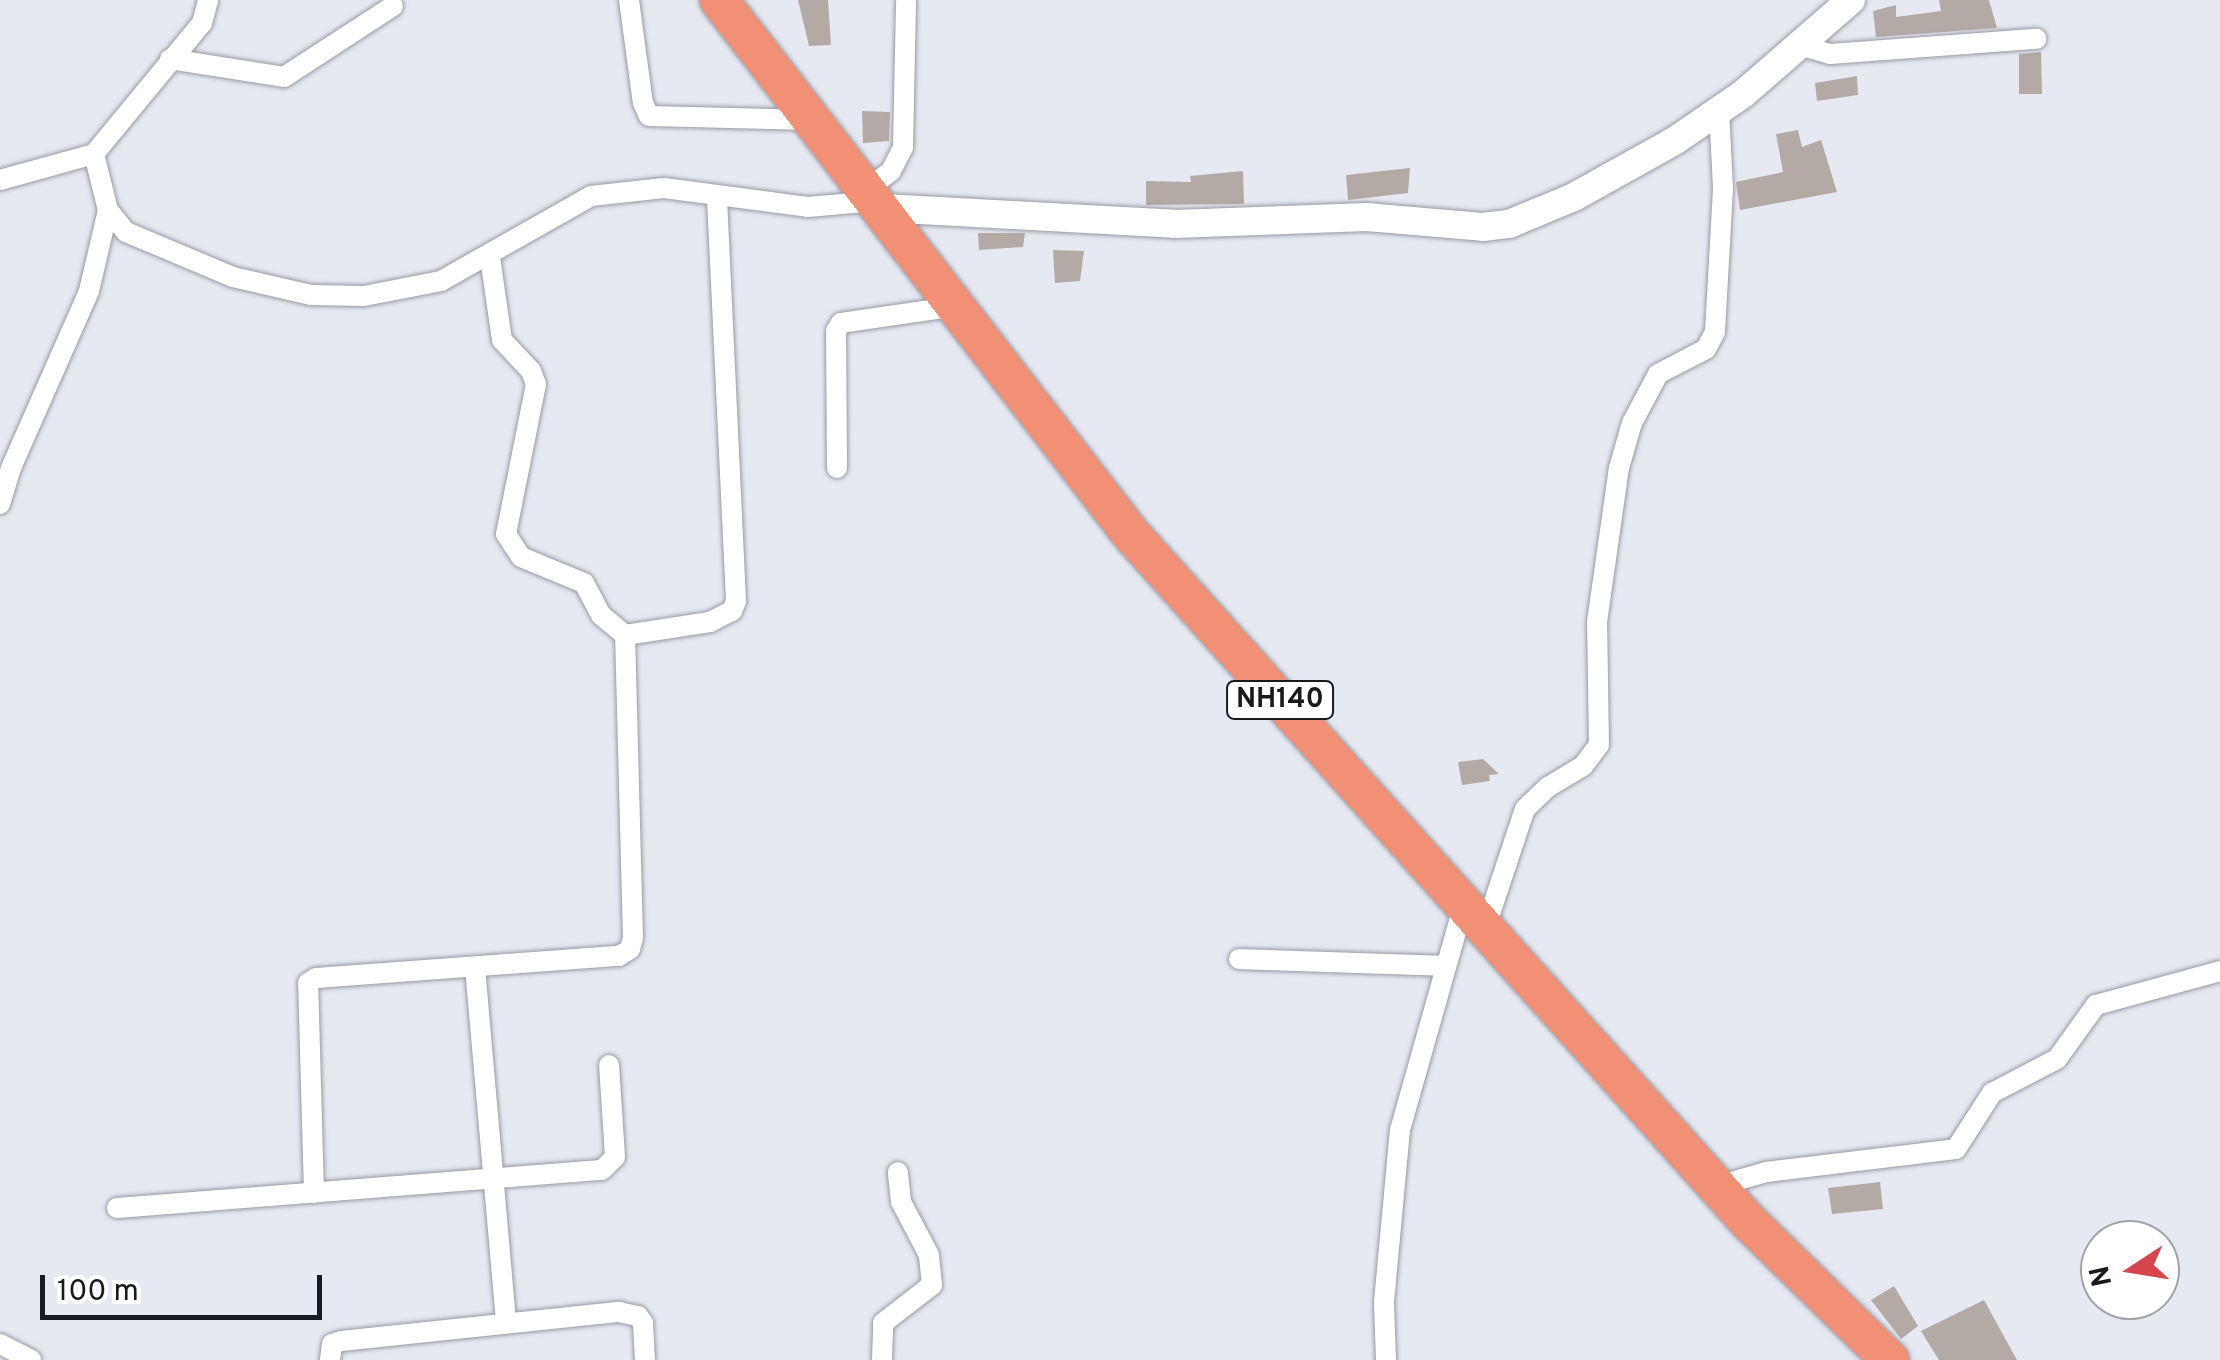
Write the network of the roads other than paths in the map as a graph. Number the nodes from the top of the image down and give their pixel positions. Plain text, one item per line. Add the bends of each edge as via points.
1 (208, 0) edge
2 (629, 0) edge
3 (719, 0) edge
4 (1851, 0) edge
5 (906, 2) edge
6 (393, 6) dead end
7 (2036, 39) dead end
8 (1802, 46) junction
9 (170, 59) junction
10 (1719, 110) junction
11 (812, 120) junction
12 (94, 154) junction
13 (0, 180) edge
14 (718, 195) junction
15 (875, 200) junction
16 (108, 210) junction
17 (490, 257) junction
18 (957, 306) junction
19 (838, 468) dead end
20 (0, 504) edge
21 (625, 635) junction
22 (1475, 917) junction
23 (1239, 959) dead end
24 (1446, 966) junction
25 (475, 967) junction
26 (2220, 971) edge
27 (609, 1065) dead end
28 (898, 1172) dead end
29 (494, 1178) junction
30 (1717, 1186) junction
31 (314, 1193) junction
32 (117, 1208) dead end
33 (506, 1324) junction
34 (0, 1344) edge
35 (31, 1360) edge
36 (330, 1360) edge
37 (644, 1360) edge
38 (882, 1360) edge
39 (1386, 1360) edge
40 (1890, 1360) edge

1 - 9 street via 202,23
2 - 11 street via 649,116
3 - 11 highway, NH140
4 - 8 main road
5 - 15 street via 903,147
6 - 9 street via 284,77
7 - 8 street via 1830,54
8 - 10 main road
9 - 12 street
10 - 15 main road via 1574,198 1495,227 1367,217 1084,222
10 - 22 street via 1715,332 1706,349 1658,374 1632,423 1619,468 1597,622 1599,745 1583,766 1524,809
11 - 15 highway, NH140
12 - 13 street
12 - 16 street
14 - 15 street via 808,207
14 - 17 street via 664,188 591,196
14 - 21 street via 736,601 723,618 710,622
15 - 18 highway, NH140
16 - 17 street via 126,232 206,266 311,296 427,286
16 - 20 street via 89,291
17 - 21 street via 502,340 536,384 506,534 522,557 584,583 601,615
18 - 19 street via 841,323
18 - 22 highway, NH140 via 1131,534
21 - 25 street via 630,949 619,956
22 - 24 street
22 - 30 highway, NH140
23 - 24 street
24 - 39 street via 1396,1152
25 - 29 street
25 - 31 street via 308,983
26 - 30 street via 2096,1004 2057,1059 1992,1093 1956,1150 1766,1172
27 - 29 street via 611,1166
28 - 38 street via 901,1202 929,1255 932,1285 883,1322
29 - 31 street
29 - 33 street
30 - 40 highway, NH140
31 - 32 street
33 - 36 street via 341,1341 332,1344
33 - 37 street via 629,1313 643,1323
34 - 35 street

